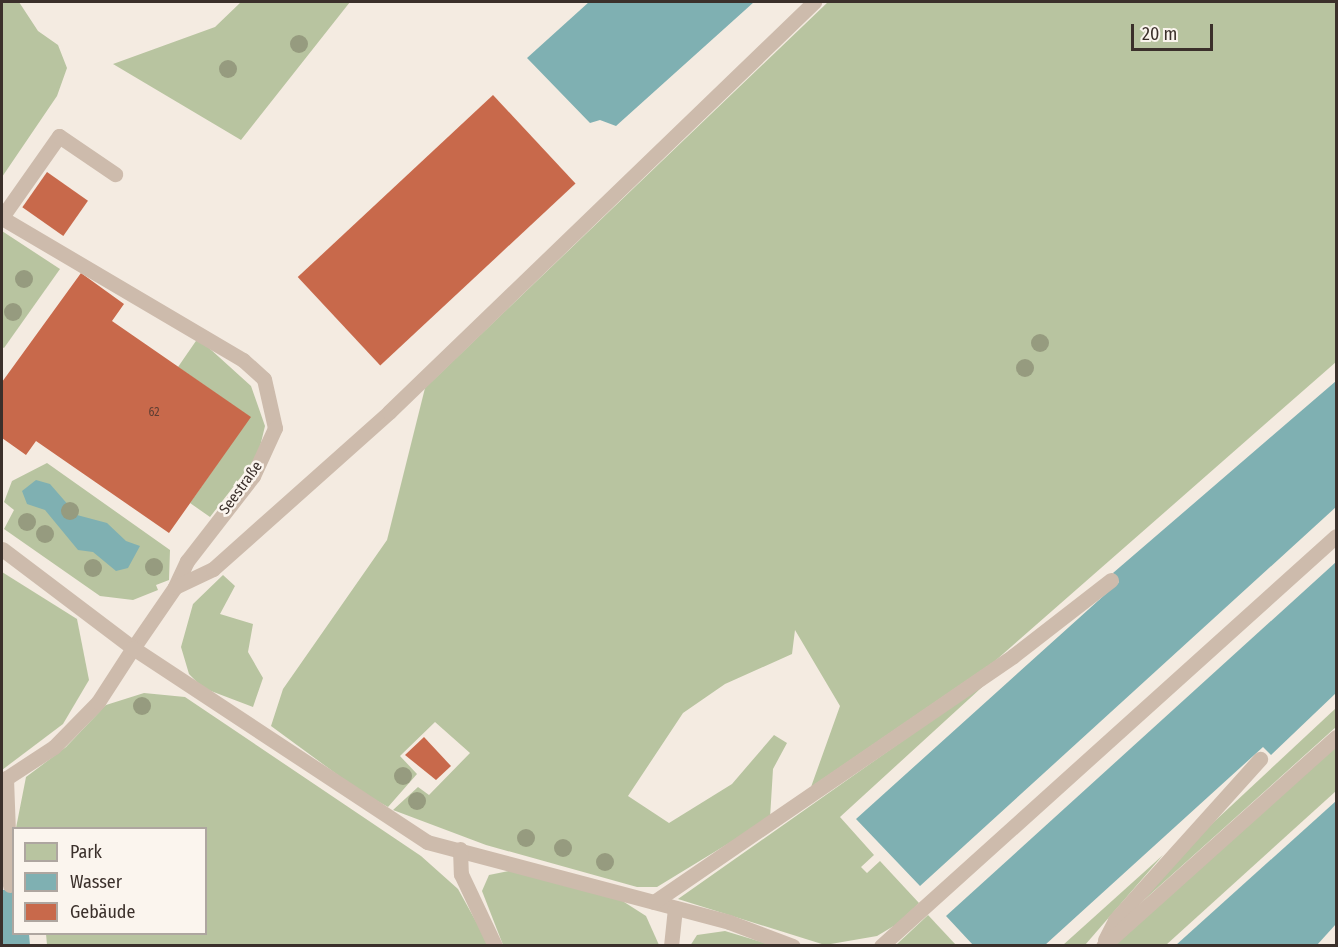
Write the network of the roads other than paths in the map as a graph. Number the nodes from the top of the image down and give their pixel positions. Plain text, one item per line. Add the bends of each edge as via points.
1 (814, 2) edge
2 (115, 174) dead end
3 (2, 217) edge
4 (1336, 536) edge
5 (2, 549) edge
6 (1111, 580) dead end
7 (175, 587) junction
8 (133, 648) junction
9 (1336, 737) edge
10 (1260, 759) dead end
11 (4, 780) edge
12 (460, 849) junction
13 (10, 885) dead end
14 (654, 902) junction
15 (675, 908) junction
16 (495, 945) edge
17 (671, 945) edge
18 (793, 945) edge
19 (881, 945) edge
20 (1103, 945) edge

1 - 7 lane via 389,412 213,568
2 - 3 lane via 59,136
3 - 7 lane, Seestraße via 243,360 264,379 275,428 267,452 187,561
4 - 19 lane
5 - 8 lane
6 - 14 lane via 1013,656
7 - 8 lane, Seestraße
8 - 11 lane, Seestraße via 98,702 54,747
8 - 12 lane via 386,819 427,842
9 - 20 lane
10 - 20 lane via 1115,920
11 - 13 lane
12 - 14 lane
12 - 16 lane via 461,874
14 - 15 lane
15 - 17 lane
15 - 18 lane

